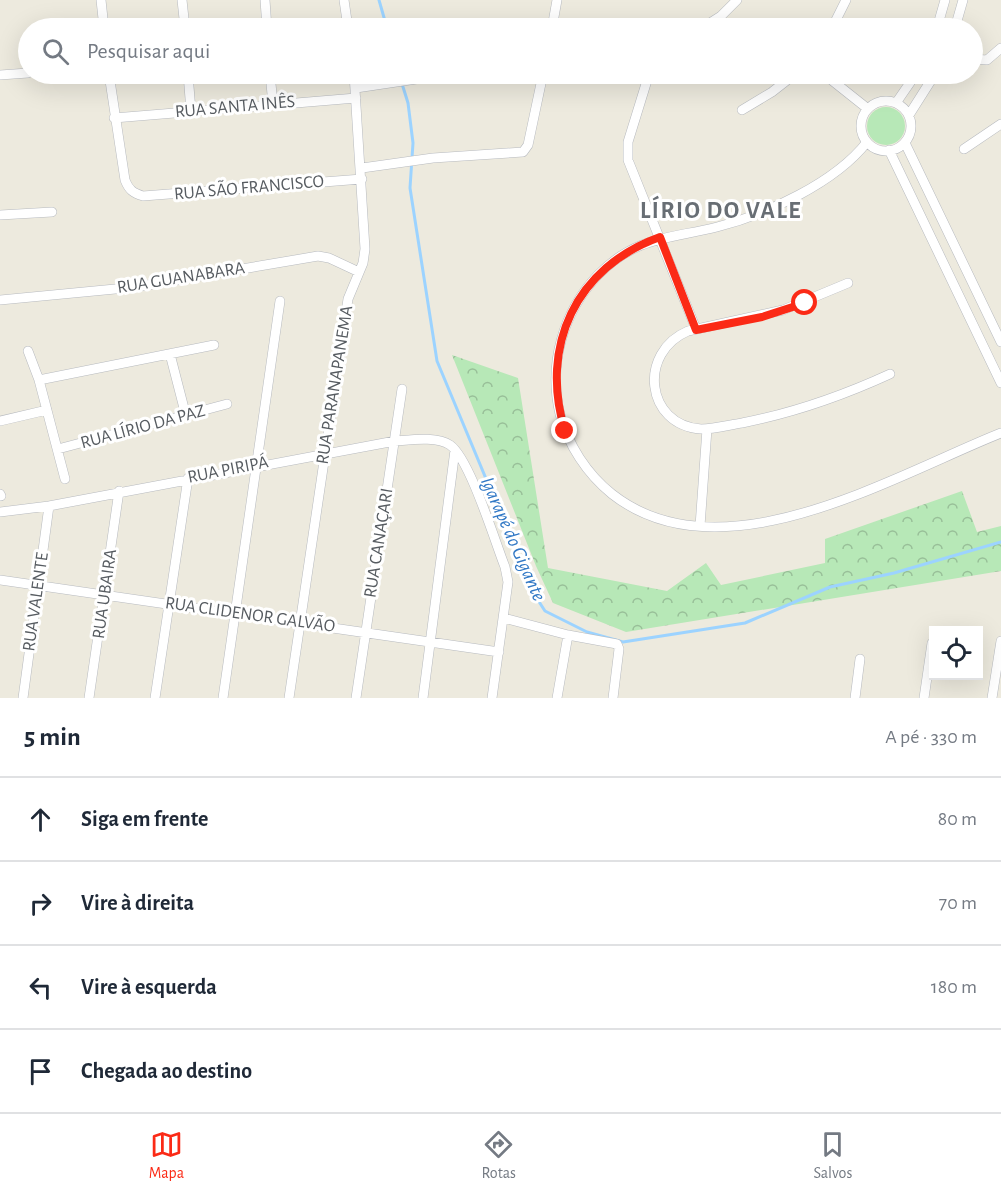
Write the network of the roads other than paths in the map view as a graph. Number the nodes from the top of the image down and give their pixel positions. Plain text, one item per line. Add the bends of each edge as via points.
1 (101, 0) edge
2 (182, 0) edge
3 (265, 0) edge
4 (344, 0) edge
5 (557, 0) edge
6 (737, 0) edge
7 (846, 0) edge
8 (945, 0) edge
9 (963, 0) edge
10 (103, 18) edge
11 (184, 18) edge
12 (266, 18) edge
13 (347, 18) edge
14 (554, 18) edge
15 (718, 18) edge
16 (837, 18) edge
17 (940, 18) edge
18 (958, 18) edge
19 (1001, 48) edge
20 (983, 59) edge
21 (18, 74) edge
22 (0, 75) edge
23 (110, 84) edge
24 (189, 84) edge
25 (271, 84) edge
26 (355, 84) edge
27 (390, 84) edge
28 (541, 84) edge
29 (646, 84) edge
30 (782, 84) edge
31 (837, 84) edge
32 (909, 84) edge
33 (929, 84) edge
34 (356, 93) junction
35 (896, 103) junction
36 (273, 104) junction
37 (868, 109) junction
38 (742, 110) dead end
39 (191, 111) junction
40 (909, 115) junction
41 (114, 118) junction
42 (1001, 124) edge
43 (867, 142) junction
44 (904, 143) junction
45 (964, 149) dead end
46 (889, 150) junction
47 (362, 168) junction
48 (362, 179) junction
49 (52, 212) dead end
50 (0, 215) edge
51 (660, 237) junction
52 (358, 272) junction
53 (848, 283) dead end
54 (0, 300) edge
55 (280, 301) dead end
56 (696, 330) junction
57 (1001, 342) edge
58 (214, 345) dead end
59 (28, 351) dead end
60 (170, 354) junction
61 (890, 374) dead end
62 (39, 380) junction
63 (1001, 383) edge
64 (402, 389) dead end
65 (227, 404) dead end
66 (46, 410) junction
67 (186, 416) junction
68 (0, 421) edge
69 (707, 429) junction
70 (1001, 434) edge
71 (395, 441) junction
72 (58, 449) junction
73 (455, 450) junction
74 (324, 453) junction
75 (257, 465) junction
76 (65, 478) dead end
77 (188, 478) junction
78 (119, 490) junction
79 (49, 506) junction
80 (0, 512) edge
81 (700, 526) junction
82 (0, 580) edge
83 (39, 585) junction
84 (106, 595) junction
85 (170, 603) junction
86 (236, 612) junction
87 (504, 618) junction
88 (301, 622) junction
89 (366, 631) junction
90 (567, 635) junction
91 (1001, 640) edge
92 (432, 642) junction
93 (499, 652) junction
94 (860, 659) dead end
95 (929, 664) edge
96 (23, 698) edge
97 (89, 698) edge
98 (155, 698) edge
99 (223, 698) edge
100 (289, 698) edge
101 (356, 698) edge
102 (423, 698) edge
103 (492, 698) edge
104 (558, 698) edge
105 (613, 698) edge
106 (855, 698) edge
107 (924, 698) edge
108 (992, 698) edge

1 - 10 street
2 - 11 street
3 - 12 street
4 - 13 street
5 - 14 street
6 - 15 street
7 - 16 street
8 - 17 street
9 - 18 street
19 - 20 street
21 - 22 street
23 - 41 street
24 - 39 street
25 - 36 street
26 - 34 street, RUA PARANAPANEMA
27 - 34 street, RUA SANTA INÊS
28 - 47 street via 526,150
29 - 51 street via 627,153
30 - 38 street
31 - 37 street
32 - 35 street
33 - 40 street
34 - 36 street, RUA SANTA INÊS
34 - 47 street, RUA PARANAPANEMA
35 - 37 street via 881,102
35 - 40 street
36 - 39 street, RUA SANTA INÊS
37 - 43 street via 861,125
39 - 41 street, RUA SANTA INÊS
40 - 44 street via 911,126
41 - 48 street, RUA SÃO FRANCISCO via 125,180 129,190 143,196
42 - 45 street
43 - 46 street via 877,149
43 - 51 street via 829,175 775,206 718,226
44 - 46 street
44 - 57 street
46 - 63 street
47 - 48 street, RUA PARANAPANEMA
48 - 52 street, RUA PARANAPANEMA via 366,234 363,263
49 - 50 street
51 - 56 street
51 - 81 street via 611,263 582,294 559,346 558,403 575,450 607,490 644,513 671,523
52 - 54 street, RUA GUANABARA via 318,256 136,287
52 - 74 street, RUA PARANAPANEMA via 348,299
53 - 56 street via 783,310
55 - 75 street
56 - 69 street via 675,338 664,349 655,369 654,385 659,401 675,420
58 - 60 street
59 - 62 street
60 - 62 street
60 - 67 street
61 - 69 street via 804,408
62 - 66 street
64 - 71 street, RUA CANAÇARI
65 - 67 street, RUA LÍRIO DA PAZ
66 - 68 street
66 - 72 street
67 - 72 street, RUA LÍRIO DA PAZ
69 - 81 street
70 - 81 street via 874,490 825,507 765,520
71 - 73 street, RUA PIRIPÁ via 444,442
71 - 74 street, RUA PIRIPÁ
71 - 89 street, RUA CANAÇARI
72 - 76 street
73 - 87 street via 505,567 508,582
73 - 92 street
74 - 75 street, RUA PIRIPÁ
74 - 88 street, RUA PARANAPANEMA
75 - 77 street, RUA PIRIPÁ
75 - 86 street
77 - 78 street, RUA PIRIPÁ
77 - 85 street
78 - 79 street, RUA PIRIPÁ
78 - 84 street, RUA UBAIRA
79 - 80 street, RUA PIRIPÁ
79 - 83 street, RUA VALENTE
82 - 83 street, RUA CLIDENOR GALVÃO
83 - 84 street, RUA CLIDENOR GALVÃO
83 - 96 street, RUA VALENTE
84 - 85 street, RUA CLIDENOR GALVÃO
84 - 97 street, RUA UBAIRA
85 - 86 street, RUA CLIDENOR GALVÃO
85 - 98 street
86 - 88 street, RUA CLIDENOR GALVÃO
86 - 99 street
87 - 90 street
87 - 93 street
88 - 89 street, RUA CLIDENOR GALVÃO
88 - 100 street, RUA PARANAPANEMA
89 - 92 street, RUA CLIDENOR GALVÃO
89 - 101 street, RUA CANAÇARI
90 - 104 street
90 - 105 street via 617,644
91 - 108 street
92 - 93 street, RUA CLIDENOR GALVÃO
92 - 102 street
93 - 103 street
94 - 106 street
95 - 107 street

